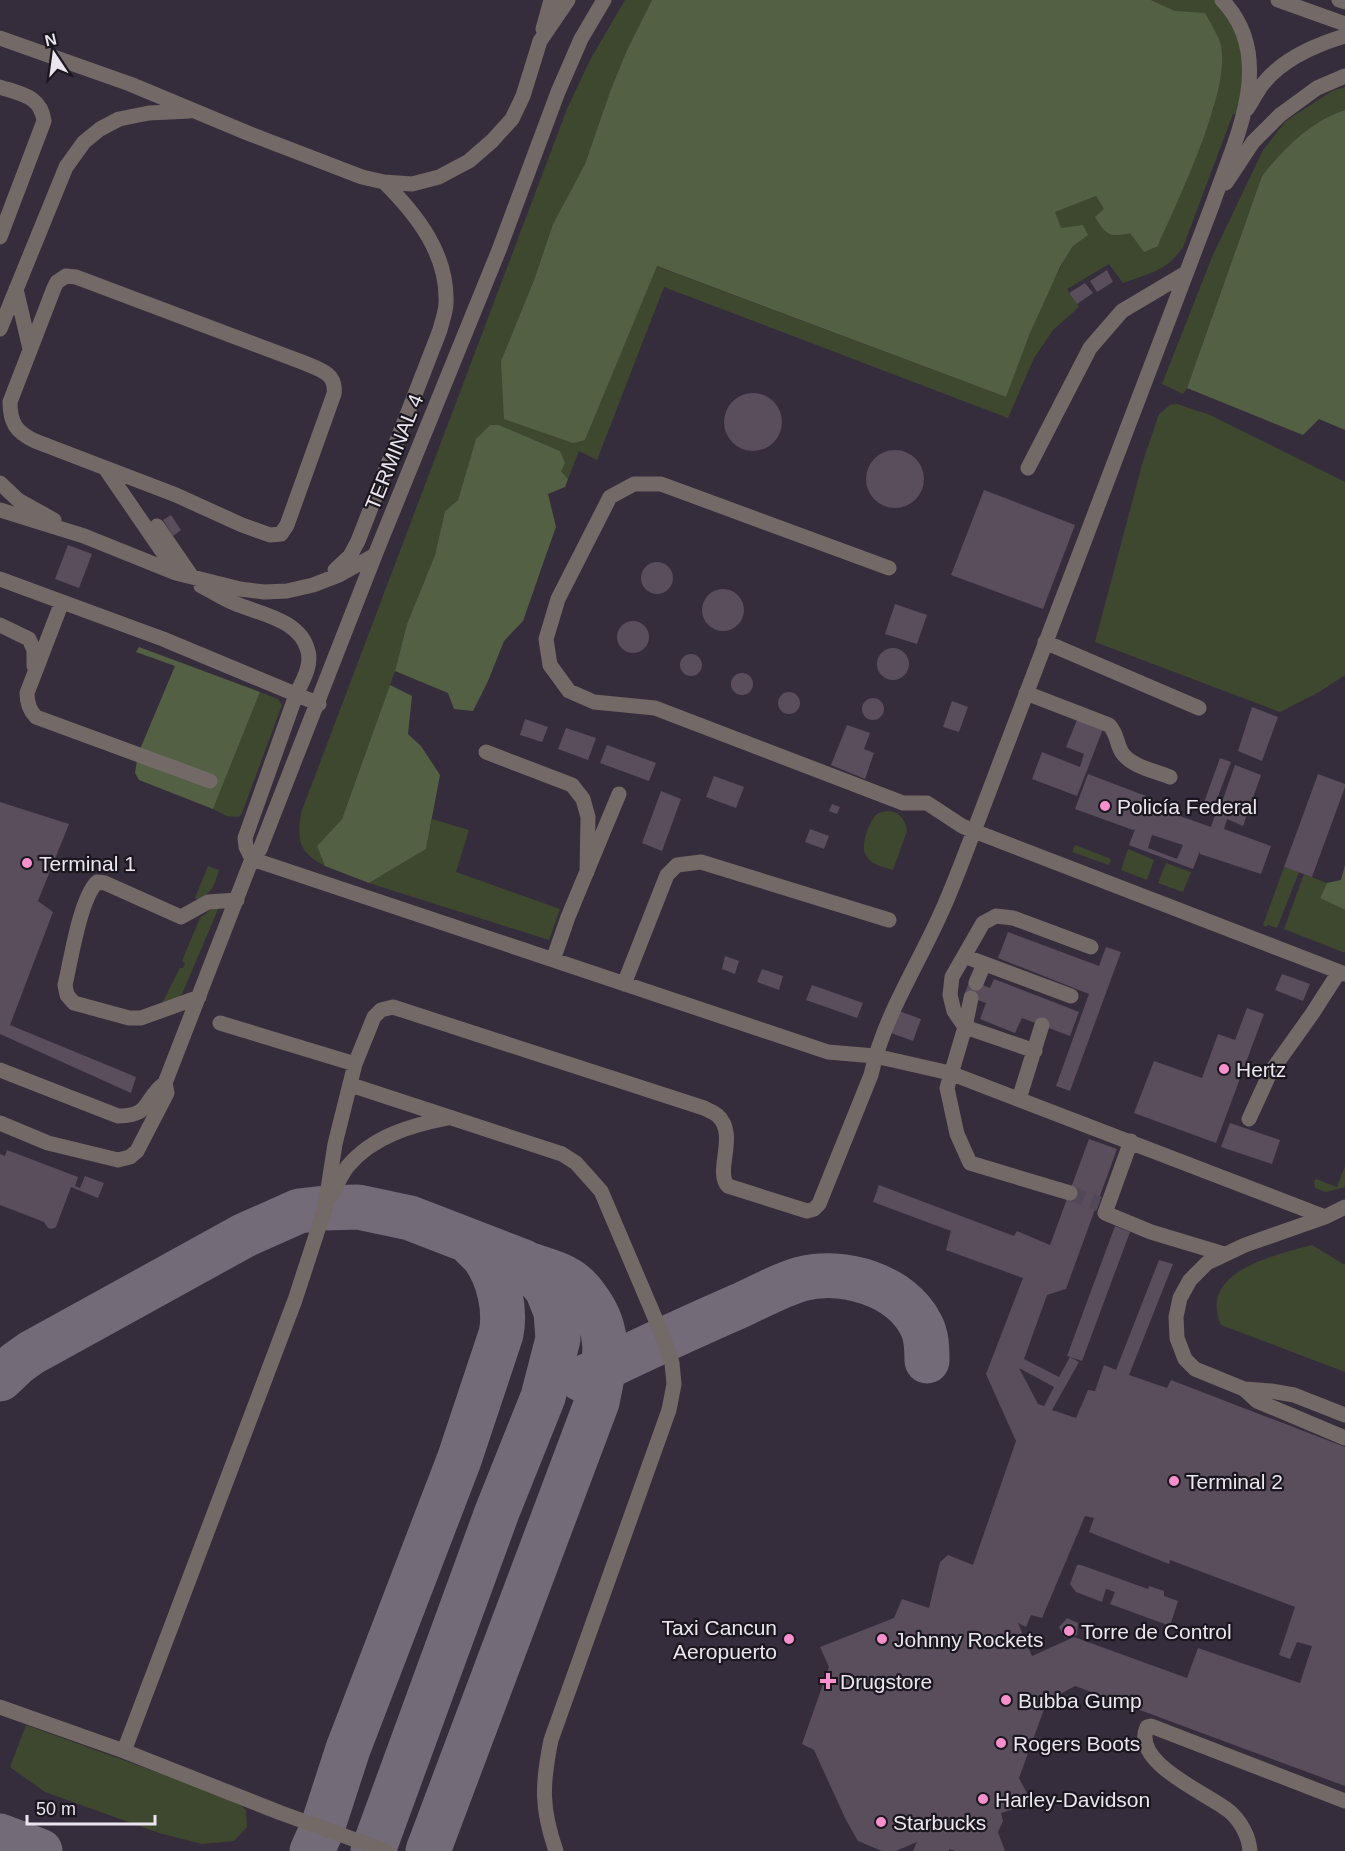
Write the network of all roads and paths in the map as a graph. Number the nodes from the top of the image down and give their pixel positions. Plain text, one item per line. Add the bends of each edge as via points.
1 (551, 0) edge
2 (568, 0) edge
3 (604, 0) edge
4 (1222, 0) edge
5 (1278, 0) edge
6 (1339, 0) edge
7 (1345, 2) edge
8 (1345, 24) edge
9 (1345, 36) edge
10 (0, 38) edge
11 (540, 41) junction
12 (1345, 76) edge
13 (0, 87) edge
14 (196, 111) junction
15 (1243, 116) junction
16 (384, 182) junction
17 (1213, 203) junction
18 (0, 237) edge
19 (23, 273) junction
20 (1186, 273) junction
21 (16, 289) junction
22 (0, 329) edge
23 (37, 331) junction
24 (30, 349) junction
25 (105, 468) junction
26 (1028, 468) dead end
27 (121, 474) junction
28 (0, 483) edge
29 (0, 510) edge
30 (84, 536) junction
31 (375, 555) junction
32 (889, 567) dead end
33 (176, 573) junction
34 (192, 577) junction
35 (0, 579) edge
36 (313, 585) junction
37 (62, 602) junction
38 (0, 625) edge
39 (1046, 642) junction
40 (34, 675) junction
41 (1026, 693) junction
42 (296, 695) junction
43 (318, 704) junction
44 (1199, 708) dead end
45 (486, 752) dead end
46 (1170, 777) dead end
47 (210, 781) dead end
48 (620, 794) dead end
49 (968, 829) junction
50 (252, 858) junction
51 (587, 872) junction
52 (237, 900) junction
53 (889, 920) dead end
54 (1091, 947) dead end
55 (964, 956) junction
56 (553, 960) junction
57 (984, 964) junction
58 (1342, 973) edge
59 (976, 983) dead end
60 (624, 984) junction
61 (1071, 996) dead end
62 (199, 997) junction
63 (970, 998) dead end
64 (219, 1023) dead end
65 (1042, 1025) dead end
66 (965, 1027) junction
67 (1035, 1051) junction
68 (875, 1056) junction
69 (355, 1064) junction
70 (0, 1070) edge
71 (950, 1073) junction
72 (165, 1083) junction
73 (351, 1085) junction
74 (1019, 1099) junction
75 (452, 1117) junction
76 (1249, 1119) dead end
77 (0, 1123) edge
78 (1131, 1141) junction
79 (1070, 1193) tunnel mouth
80 (1345, 1207) edge
81 (325, 1208) junction
82 (1325, 1217) junction
83 (1224, 1254) junction
84 (1244, 1389) junction
85 (1345, 1415) edge
86 (1345, 1438) edge
87 (0, 1707) edge
88 (124, 1751) junction
89 (1345, 1801) edge
90 (386, 1851) edge
91 (556, 1851) edge
92 (1250, 1851) edge

1 - 11 street
2 - 11 street
3 - 31 street, TERMINAL 4 via 581,39 558,92 499,250
4 - 15 street via 1248,44 1250,80
5 - 8 street
6 - 7 street
9 - 15 street via 1307,50 1284,64 1263,84
10 - 14 street
11 - 16 street via 512,119 492,141 468,161 439,177 412,184
12 - 17 street via 1317,88 1280,115 1253,142
13 - 18 street via 37,103 44,121
14 - 16 street via 362,177
14 - 19 street via 149,113 119,120 84,142 66,167
15 - 17 street
16 - 36 street via 409,207 431,239 446,280 446,306 358,541 339,567
17 - 20 street
19 - 21 street
19 - 23 street
20 - 26 street via 1122,312 1090,348
20 - 39 street
21 - 22 street
21 - 24 street
23 - 24 street
23 - 27 street via 57,282 66,276 302,362 330,375 334,381 334,394 281,534 270,535 242,525
24 - 25 street via 10,402 17,429 35,441
25 - 27 street
25 - 33 street
27 - 34 street
28 - 30 street via 18,500
29 - 30 street
30 - 33 street
31 - 36 street
31 - 43 street
32 - 49 street via 661,484 634,484 610,497 558,598 546,639 550,664 569,691 594,702 656,708 903,803 927,803
33 - 34 street
33 - 42 street via 293,628 308,652 306,674
34 - 36 street via 264,592
35 - 37 street
37 - 40 street
37 - 42 street
38 - 40 street via 29,639 34,650
39 - 41 street
39 - 44 street
40 - 47 street via 27,701 36,717
41 - 46 street via 1109,725 1124,755 1132,762
41 - 49 street
42 - 43 street
42 - 50 street via 245,838
43 - 50 street via 260,849
45 - 51 street via 572,785 584,799 588,817
48 - 51 street
49 - 58 street
49 - 68 street via 941,913
50 - 52 street
50 - 56 street
51 - 56 street
52 - 62 street
52 - 62 street via 208,902 181,917 97,882 86,901 65,985 74,1003 141,1018
53 - 60 street via 701,862 677,865 667,875
54 - 55 street via 1013,918 996,916 983,923
55 - 57 street
55 - 66 street via 952,977 950,995 954,1011
56 - 60 street
57 - 59 street
57 - 61 street
58 - 76 street via 1270,1073
60 - 68 street via 828,1052
62 - 72 street
63 - 66 street
64 - 69 street
65 - 67 street
66 - 67 street
66 - 71 street
67 - 74 street
68 - 69 street via 819,1204 807,1211 724,1182 724,1126 718,1116 704,1108 393,1007 374,1017
68 - 71 street
69 - 73 street
70 - 72 street via 118,1116 145,1110 156,1089
71 - 74 street
71 - 79 street via 947,1088 951,1110 962,1149 970,1162
72 - 77 street via 167,1093 137,1151 124,1159 48,1143
73 - 75 street
73 - 81 street via 335,1144
74 - 78 street
75 - 81 street via 415,1125 363,1151 346,1167
75 - 91 street via 562,1154 586,1173 601,1191 672,1363 674,1384 669,1410 551,1740 543,1802
78 - 82 street
78 - 83 street via 1102,1208 1151,1232
80 - 82 street
81 - 88 street via 291,1311
82 - 83 street
83 - 84 street via 1207,1263 1190,1280 1180,1298 1177,1338 1185,1359 1195,1369
84 - 85 street via 1294,1395
84 - 86 street via 1257,1401
87 - 88 street
88 - 90 street
89 - 92 street via 1147,1727 1147,1746 1157,1764 1230,1812 1247,1836

